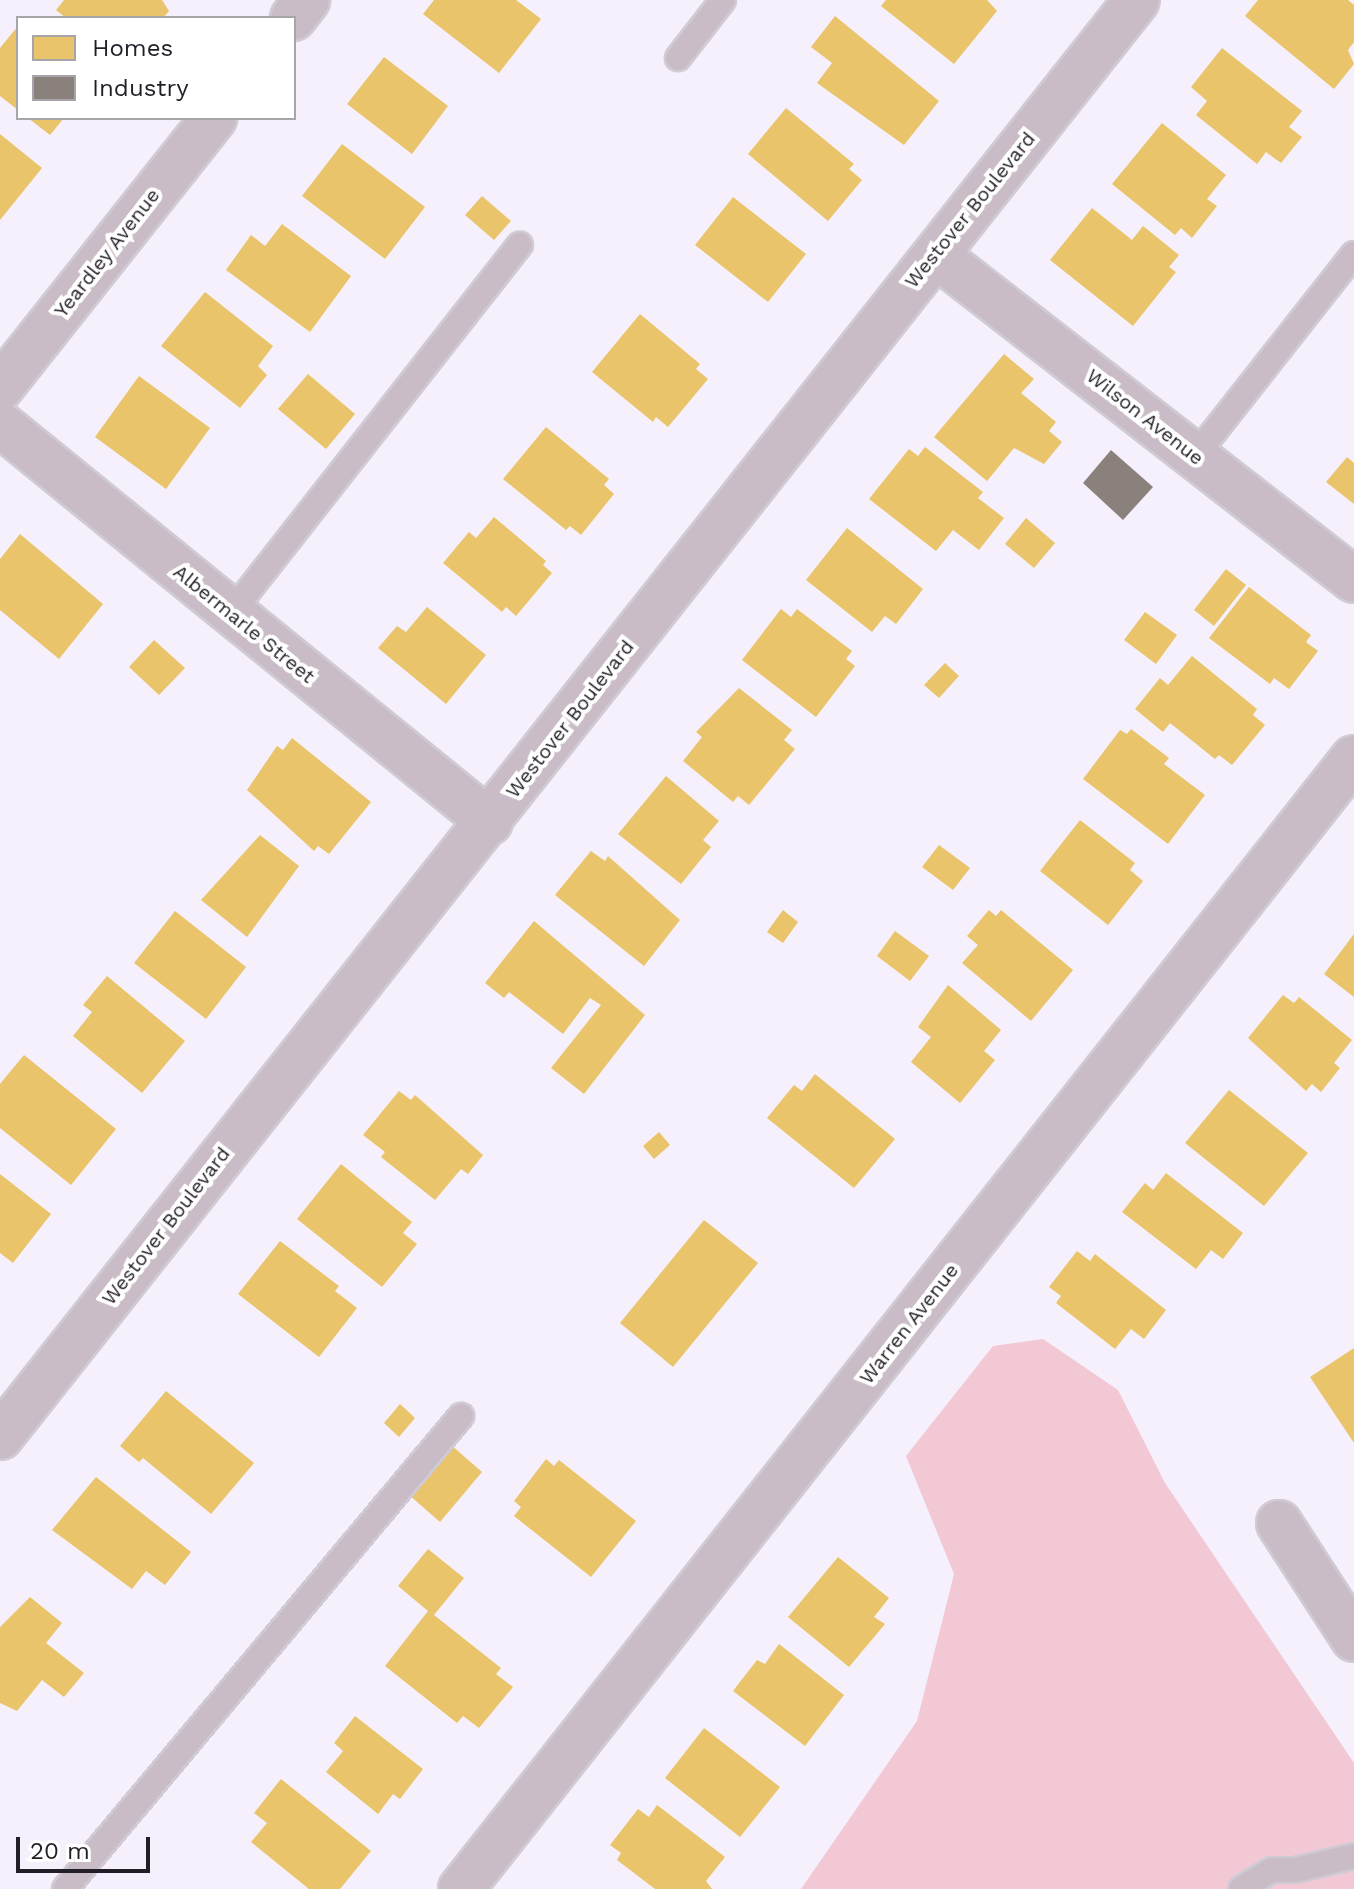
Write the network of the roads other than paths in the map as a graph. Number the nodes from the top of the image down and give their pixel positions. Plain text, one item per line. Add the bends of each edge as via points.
1 (307, 0) edge
2 (723, 0) edge
3 (1119, 6) edge
4 (295, 16) edge
5 (678, 58) dead end
6 (212, 120) edge
7 (520, 245) dead end
8 (1354, 254) edge
9 (936, 255) junction
10 (0, 388) edge
11 (0, 424) edge
12 (1195, 456) junction
13 (1354, 580) edge
14 (231, 613) junction
15 (1354, 758) edge
16 (490, 822) junction
17 (461, 1416) dead end
18 (0, 1437) edge
19 (1279, 1523) dead end
20 (1354, 1639) edge
21 (1354, 1856) edge
22 (65, 1889) edge
23 (461, 1889) edge
24 (1241, 1889) edge

1 - 4 street
2 - 5 lane
3 - 9 street, Westover Boulevard
6 - 10 street, Yeardley Avenue
7 - 14 lane
8 - 12 lane
9 - 12 street, Wilson Avenue
9 - 16 street, Westover Boulevard via 892,304
11 - 14 street, Albermarle Street
12 - 13 street, Wilson Avenue
14 - 16 street, Albermarle Street
15 - 23 street, Warren Avenue
16 - 18 street, Westover Boulevard
17 - 22 lane
19 - 20 street
21 - 24 lane via 1272,1870

